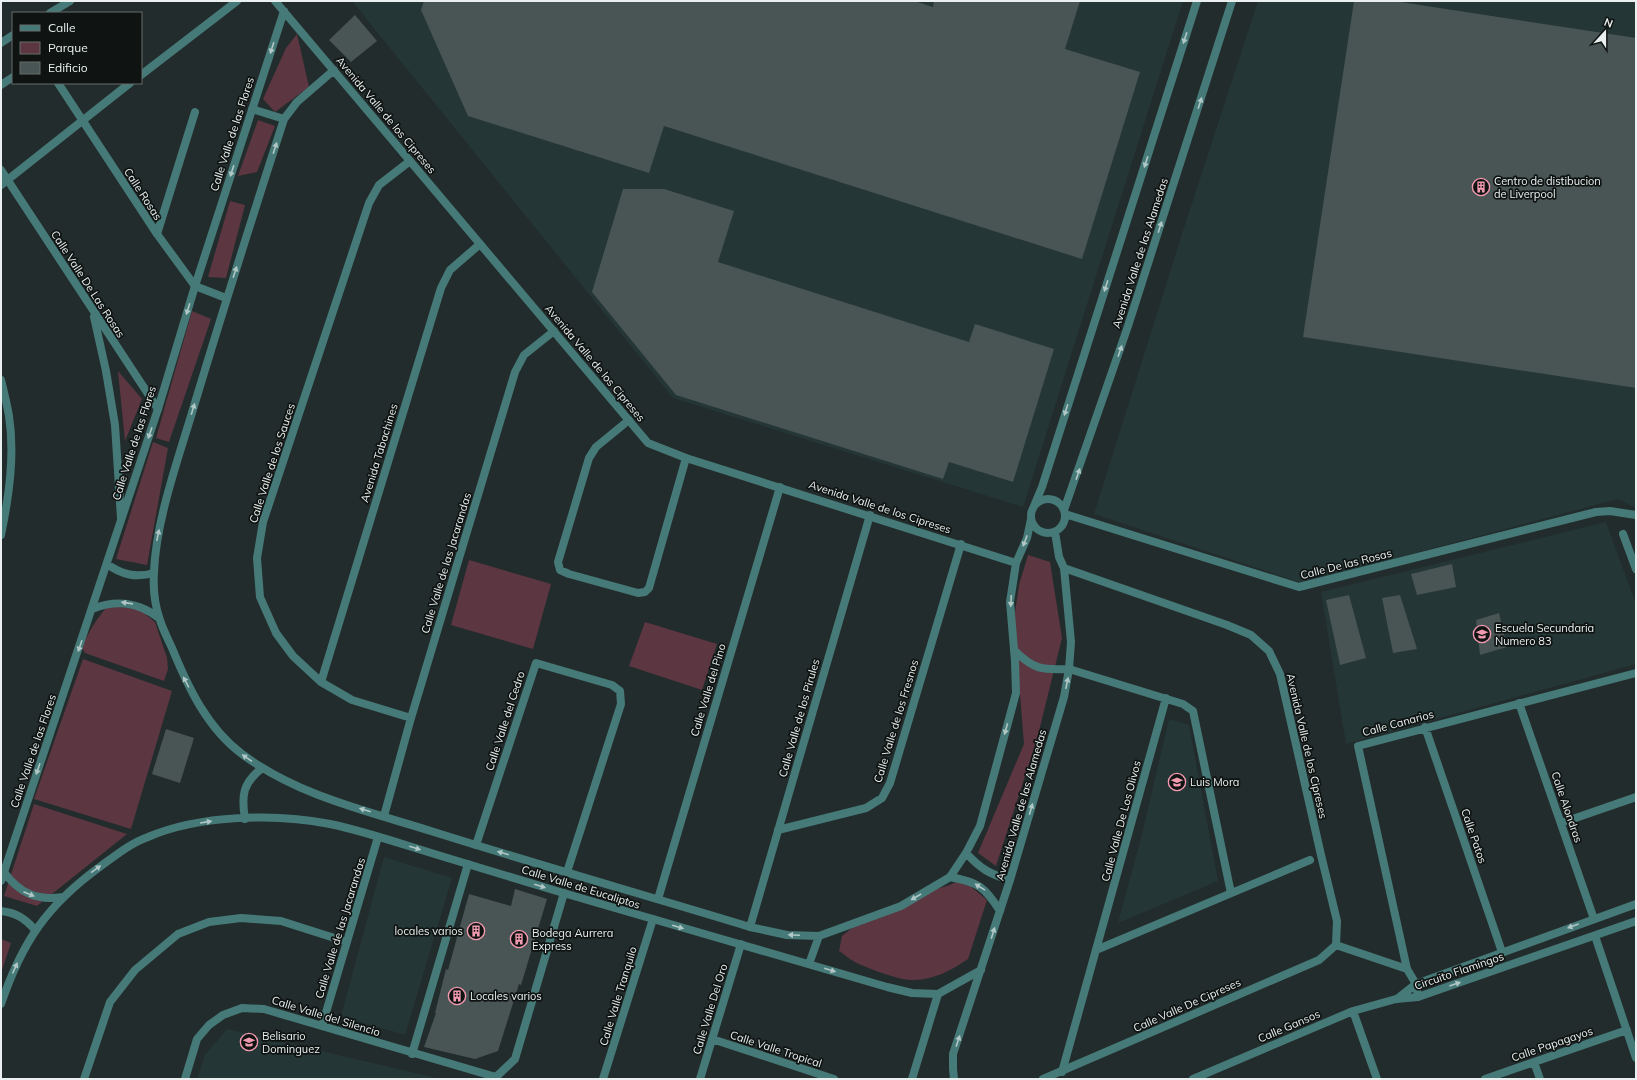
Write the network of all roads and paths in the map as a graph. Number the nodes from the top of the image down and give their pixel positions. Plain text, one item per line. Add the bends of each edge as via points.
1 (70, 1) edge
2 (237, 1) edge
3 (275, 1) edge
4 (1197, 1) edge
5 (1232, 1) edge
6 (284, 11) junction
7 (52, 12) edge
8 (12, 36) edge
9 (1, 43) edge
10 (334, 70) junction
11 (142, 74) edge
12 (12, 78) edge
13 (59, 84) edge
14 (129, 84) edge
15 (1, 85) edge
16 (252, 109) junction
17 (195, 112) dead end
18 (284, 119) junction
19 (83, 120) junction
20 (410, 161) junction
21 (1, 170) edge
22 (4, 182) edge
23 (157, 234) junction
24 (480, 244) junction
25 (195, 286) junction
26 (226, 298) junction
27 (93, 312) junction
28 (554, 331) junction
29 (1, 380) edge
30 (158, 409) junction
31 (629, 420) junction
32 (686, 458) junction
33 (780, 487) junction
34 (1034, 506) junction
35 (1065, 512) junction
36 (870, 515) junction
37 (1636, 515) edge
38 (121, 518) junction
39 (1031, 519) junction
40 (1055, 532) junction
41 (1623, 534) dead end
42 (1, 535) edge
43 (960, 544) junction
44 (1016, 563) junction
45 (107, 564) junction
46 (1064, 568) junction
47 (1636, 569) edge
48 (154, 573) junction
49 (92, 609) junction
50 (159, 618) junction
51 (1014, 650) junction
52 (1070, 669) junction
53 (1636, 673) edge
54 (321, 682) junction
55 (1166, 698) junction
56 (1519, 703) junction
57 (411, 718) junction
58 (1425, 727) junction
59 (262, 768) junction
60 (1636, 797) edge
61 (384, 816) junction
62 (245, 819) junction
63 (1561, 823) junction
64 (778, 830) junction
65 (378, 837) junction
66 (476, 845) junction
67 (966, 853) junction
68 (1310, 860) dead end
69 (468, 864) junction
70 (4, 872) junction
71 (567, 872) junction
72 (950, 877) junction
73 (1010, 880) junction
74 (1, 881) edge
75 (564, 893) junction
76 (1232, 893) junction
77 (62, 897) junction
78 (658, 899) junction
79 (1636, 904) edge
80 (1, 911) edge
81 (1000, 911) junction
82 (1594, 918) junction
83 (653, 920) junction
84 (1636, 921) edge
85 (750, 927) junction
86 (35, 930) junction
87 (818, 936) junction
88 (1595, 936) junction
89 (347, 942) junction
90 (741, 944) junction
91 (1336, 945) junction
92 (1096, 950) junction
93 (1502, 952) junction
94 (809, 964) junction
95 (1407, 968) junction
96 (981, 970) junction
97 (1416, 984) junction
98 (938, 994) junction
99 (1418, 997) junction
100 (1396, 999) junction
101 (1, 1004) edge
102 (1353, 1011) junction
103 (322, 1026) junction
104 (1627, 1030) junction
105 (712, 1039) junction
106 (412, 1054) junction
107 (1636, 1058) edge
108 (1534, 1062) junction
109 (1062, 1072) junction
110 (1503, 1076) edge
111 (494, 1078) edge
112 (84, 1079) edge
113 (185, 1079) edge
114 (603, 1079) edge
115 (700, 1079) edge
116 (834, 1079) edge
117 (912, 1079) edge
118 (954, 1079) edge
119 (1043, 1079) edge
120 (1193, 1079) edge
121 (1377, 1079) edge
122 (1485, 1079) edge
123 (1540, 1079) edge

1 - 7 street
2 - 11 street
3 - 6 street, Avenida Valle de los Cipreses
4 -> 34 street, Avenida Valle de las Alamedas
35 -> 5 street, Avenida Valle de las Alamedas via 1128,326
6 - 10 street, Avenida Valle de los Cipreses
6 -> 16 street, Calle Valle de las Flores
8 - 9 street
10 - 18 street via 297,102
10 - 20 street, Avenida Valle de los Cipreses
12 - 15 street
13 - 19 street, Calle Rosas
14 - 19 street
16 - 18 street
16 -> 25 street, Calle Valle de las Flores
17 - 23 street
26 -> 18 street
19 - 22 street
19 - 23 street, Calle Rosas
20 - 24 street, Avenida Valle de los Cipreses
20 - 54 street, Calle Valle de los Sauces via 379,185 369,203 263,522 257,558 260,597 276,633 293,656
21 - 22 street, Calle Valle De Las Rosas
22 - 27 street, Calle Valle De Las Rosas
23 - 25 street, Calle Rosas
24 - 28 street, Avenida Valle de los Cipreses
24 - 54 street, Avenida Tabachines via 450,270 441,288
25 - 26 street
25 -> 30 street, Calle Valle de las Flores
48 -> 26 street via 156,546 167,500
27 - 30 street, Calle Valle De Las Rosas
27 - 38 street via 115,425
28 - 31 street, Avenida Valle de los Cipreses
28 - 57 street, Calle Valle de las Jacarandas via 524,355 515,372
29 - 42 street via 9,416 10,451 10,481
30 -> 38 street, Calle Valle de las Flores
31 - 32 street, Avenida Valle de los Cipreses via 648,443
31 - 32 street via 596,447 589,458 558,562 560,570 638,593 645,592 649,588
32 - 33 street, Avenida Valle de los Cipreses
33 - 36 street, Avenida Valle de los Cipreses
33 - 78 street, Calle Valle del Pino
34 - 35 street via 1043,500 1053,500 1062,506
34 - 39 street
35 - 37 street, Calle De las Rosas via 1300,587 1596,512 1610,511
35 - 40 street via 1063,524
36 - 43 street, Avenida Valle de los Cipreses
36 - 64 street, Calle Valle de los Pirules
38 - 45 street, Calle Valle de las Flores
39 - 40 street via 1040,531
39 -> 44 street via 1027,538
40 - 46 street, Avenida Valle de las Alamedas via 1059,557
41 - 47 street
43 - 44 street, Avenida Valle de los Cipreses
43 - 64 street, Calle Valle de los Fresnos via 890,783 882,798 866,808
44 -> 51 street via 1010,602
45 - 48 street via 124,574 144,576
45 - 49 street, Calle Valle de las Flores
46 - 52 street, Avenida Valle de las Alamedas via 1071,642
46 - 91 street, Avenida Valle de los Cipreses via 1227,625 1251,635 1268,651 1280,674 1337,921
48 - 50 street
50 -> 49 street via 150,611 127,603 103,604
49 -> 70 street, Calle Valle de las Flores
59 -> 50 street, Calle Valle de Eucaliptos via 240,753 206,716 184,678
51 - 52 street via 1025,661 1038,668
51 -> 67 street via 1016,693 980,826
52 - 55 street
73 -> 52 street, Avenida Valle de las Alamedas
53 - 56 street, Calle Canarios
54 - 57 street, Calle Valle de los Sauces via 352,700
55 - 76 street via 1183,704 1192,711
55 - 92 street, Calle Valle De Los Olivos
56 - 58 street, Calle Canarios
56 - 63 street, Calle Alondras
57 - 61 street, Calle Valle de las Jacarandas
58 - 93 street, Calle Patos
58 - 95 street, Calle Canarios via 1358,746
61 -> 59 street, Calle Valle de Eucaliptos via 320,796
59 - 62 street via 246,785 243,794
60 - 63 street
61 - 66 street, Calle Valle de Eucaliptos
62 - 65 street, Calle Valle de Eucaliptos via 306,820
77 -> 62 street, Calle Valle de Eucaliptos via 83,879 147,837 167,830 221,819
63 - 82 street, Calle Alondras
64 - 85 street, Calle Valle de los Pirules
65 -> 69 street, Calle Valle de Eucaliptos
65 - 89 street, Calle Valle de las Jacarandas
71 -> 66 street, Calle Valle de Eucaliptos
66 - 71 street, Calle Valle del Cedro via 536,662 612,685 620,691 621,704
67 - 72 street
67 - 73 street via 986,872
68 - 76 street
69 -> 75 street, Calle Valle de Eucaliptos
69 - 106 street
70 - 74 street, Calle Valle de las Flores
70 -> 77 street via 19,889 29,894 40,898
71 - 78 street, Calle Valle de Eucaliptos
81 -> 72 street via 989,894 979,886 965,879
72 -> 87 street, Calle Valle de Eucaliptos via 901,906
73 - 81 street, Avenida Valle de las Alamedas
75 - 83 street, Calle Valle de Eucaliptos
75 - 111 street, Calle Valle del Silencio via 515,1059
76 - 92 street
77 - 86 street
78 - 85 street, Calle Valle de Eucaliptos
79 - 82 street, Circuito Flamingos
80 - 86 street via 20,916
96 -> 81 street, Avenida Valle de las Alamedas
82 -> 93 street, Circuito Flamingos
83 -> 90 street, Calle Valle de Eucaliptos
83 - 114 street, Calle Valle Tranquilo
84 - 88 street, Circuito Flamingos
87 -> 85 street, Calle Valle de Eucaliptos via 787,935
101 -> 86 street
87 - 94 street
99 -> 88 street, Circuito Flamingos
88 - 104 street
89 - 103 street, Calle Valle de las Jacarandas
89 - 112 street via 281,921 241,918 209,922 178,934 135,970 110,1002
90 - 94 street, Calle Valle de Eucaliptos
90 - 105 street, Calle Valle Del Oro
91 - 95 street
91 - 109 street, Calle Valle De Cipreses via 1319,960
92 - 109 street, Calle Valle De Los Olivos
93 - 97 street, Circuito Flamingos
94 -> 98 street, Calle Valle de Eucaliptos via 886,987 912,993
95 - 97 street, Calle Canarios
96 - 98 street
118 -> 96 street, Avenida Valle de las Alamedas via 954,1054
97 - 99 street
97 - 100 street, Circuito Flamingos
98 - 117 street
99 - 100 street, Circuito Flamingos
100 - 102 street, Calle Gansos
102 - 120 street, Calle Gansos
102 - 121 street
103 - 106 street, Calle Valle del Silencio
103 - 113 street, Calle Valle del Silencio via 264,1009 242,1008 223,1015 208,1025 197,1039
104 - 107 street
104 - 108 street, Calle Papagayos
105 - 115 street, Calle Valle Del Oro
105 - 116 street, Calle Valle Tropical
106 - 111 street, Calle Valle del Silencio
108 - 110 street, Calle Papagayos
108 - 123 street
109 - 119 street, Calle Valle De Cipreses
110 - 122 street, Calle Papagayos

